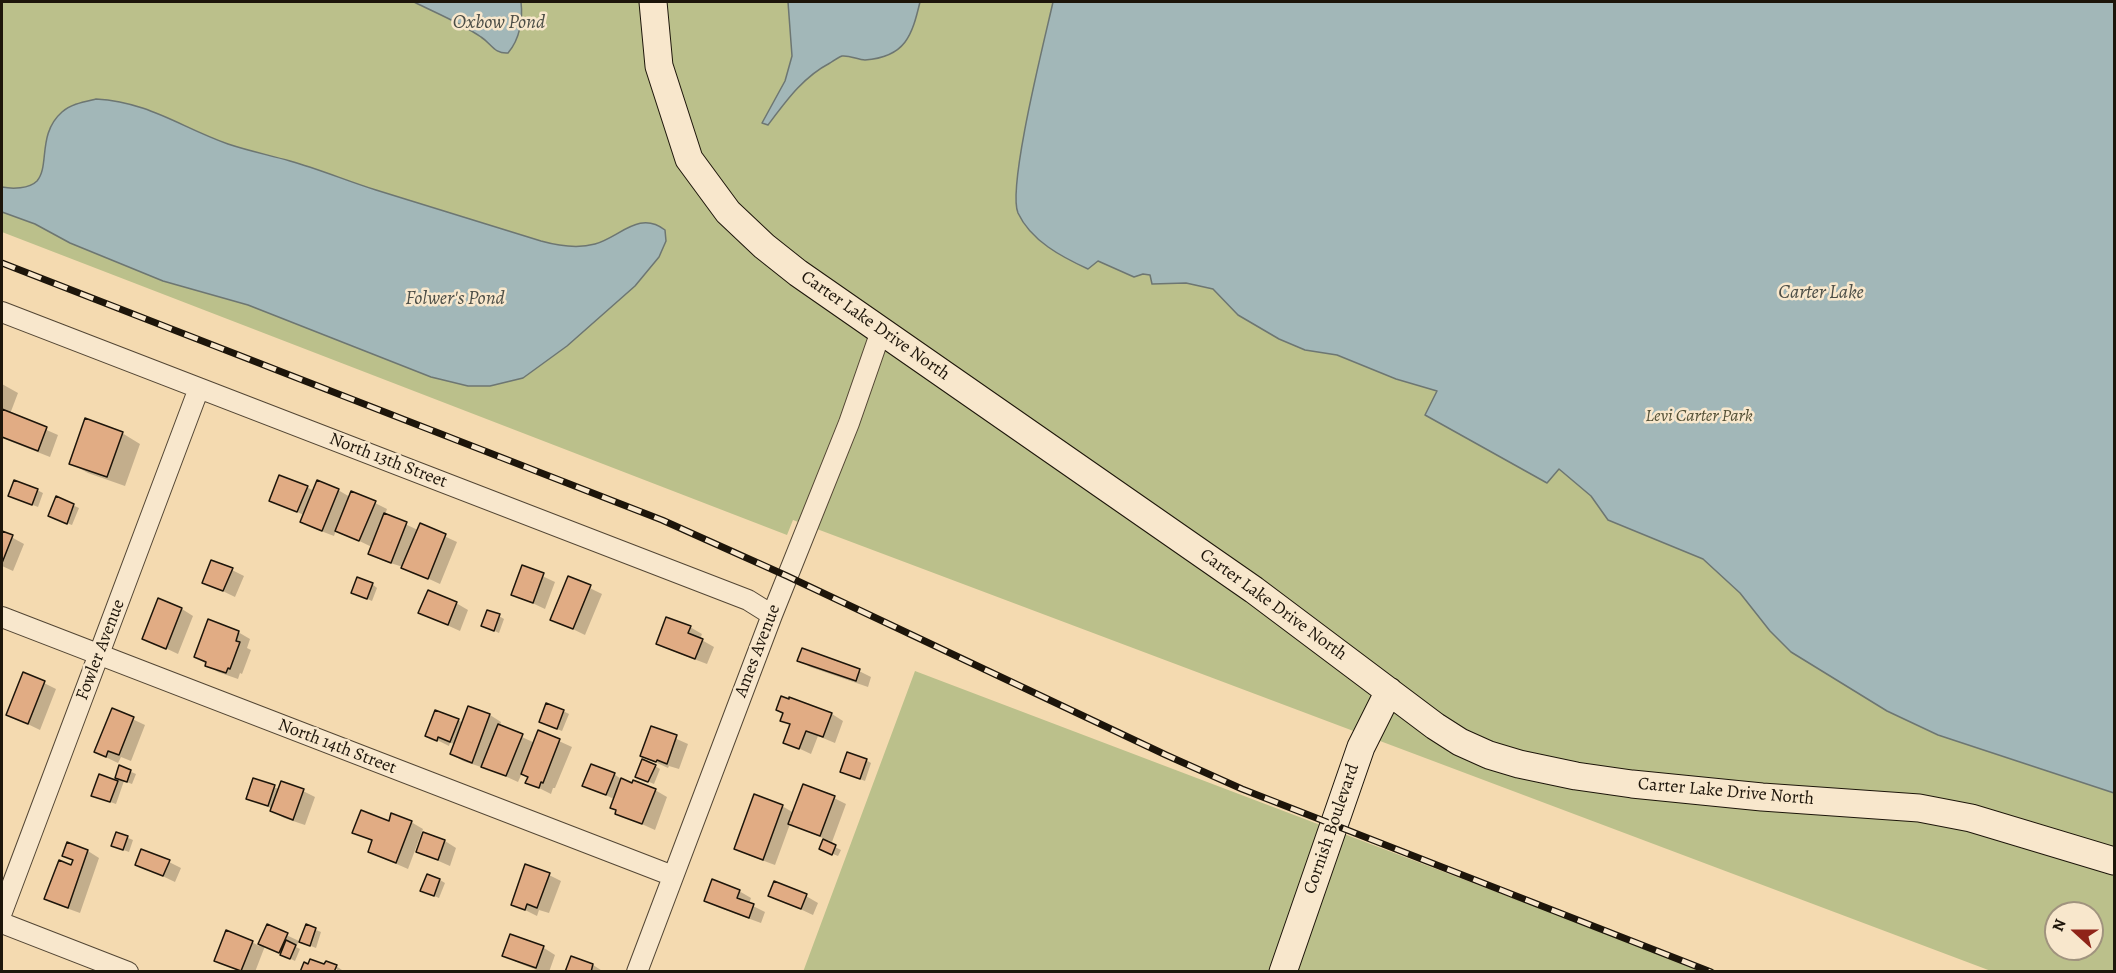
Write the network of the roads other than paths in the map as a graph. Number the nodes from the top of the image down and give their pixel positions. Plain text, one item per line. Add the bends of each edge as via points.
1 (653, 2) edge
2 (2, 312) edge
3 (881, 331) junction
4 (199, 388) junction
5 (772, 615) junction
6 (2, 617) edge
7 (99, 655) junction
8 (1389, 690) junction
9 (2115, 861) edge
10 (673, 876) junction
11 (2, 912) edge
12 (2, 923) edge
13 (128, 972) edge
14 (637, 972) edge
15 (1283, 972) edge

1 - 3 street, Carter Lake Drive North via 659,66 689,159 728,212 764,246
2 - 4 street, North 13th Street
3 - 5 street, Ames Avenue via 849,423
3 - 8 street, Carter Lake Drive North via 1254,590
4 - 5 street, North 13th Street via 748,600
4 - 7 street, Fowler Avenue
5 - 10 street, Ames Avenue
6 - 7 street, North 14th Street
7 - 10 street, North 14th Street
7 - 11 street, Fowler Avenue
8 - 9 street, Carter Lake Drive North via 1460,742 1519,764 1632,784 1919,808 1971,818
8 - 15 street, Cornish Boulevard via 1361,747
10 - 14 street, Ames Avenue
12 - 13 street

